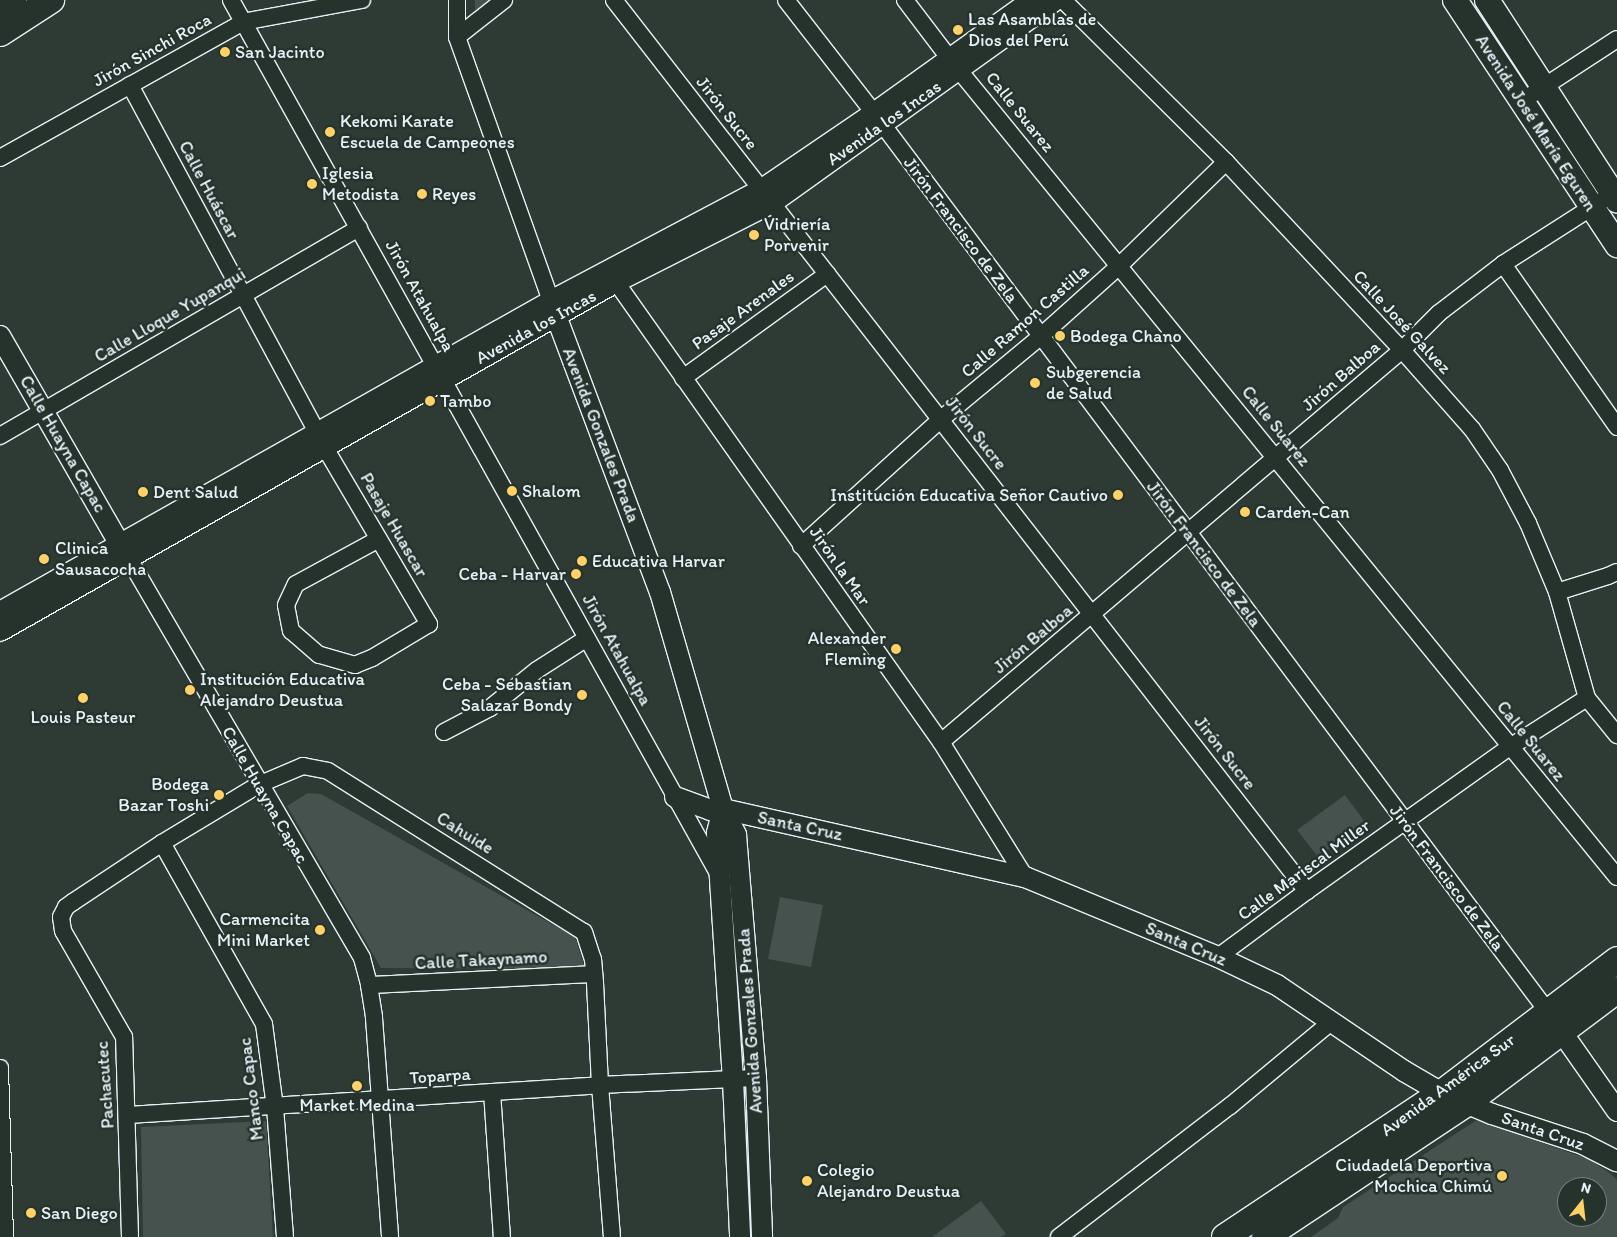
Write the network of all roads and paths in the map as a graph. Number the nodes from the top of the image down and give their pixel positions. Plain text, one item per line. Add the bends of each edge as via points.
1 (13, 0) edge
2 (51, 0) edge
3 (231, 0) edge
4 (362, 0) edge
5 (457, 0) edge
6 (504, 0) edge
7 (614, 0) edge
8 (786, 0) edge
9 (905, 0) edge
10 (1032, 0) edge
11 (1056, 0) edge
12 (1063, 0) edge
13 (1455, 0) edge
14 (1487, 0) edge
15 (0, 8) edge
16 (244, 22) junction
17 (0, 33) edge
18 (457, 37) junction
19 (1617, 39) edge
20 (954, 64) junction
21 (130, 86) junction
22 (1543, 87) junction
23 (1522, 101) junction
24 (878, 118) junction
25 (0, 158) edge
26 (1226, 162) junction
27 (1614, 187) edge
28 (766, 196) junction
29 (1592, 208) junction
30 (359, 228) junction
31 (1617, 246) edge
32 (1503, 264) junction
33 (1120, 265) junction
34 (826, 274) junction
35 (616, 282) junction
36 (243, 295) junction
37 (553, 308) junction
38 (0, 336) edge
39 (1041, 336) junction
40 (1402, 350) junction
41 (440, 372) junction
42 (683, 378) junction
43 (44, 411) junction
44 (940, 420) junction
45 (1617, 427) edge
46 (0, 436) edge
47 (321, 440) junction
48 (1276, 458) junction
49 (1188, 534) junction
50 (379, 539) junction
51 (801, 546) junction
52 (125, 552) junction
53 (1617, 572) edge
54 (1557, 592) junction
55 (0, 612) edge
56 (1092, 616) junction
57 (0, 631) edge
58 (587, 638) junction
59 (1587, 698) junction
60 (444, 732) dead end
61 (1617, 735) edge
62 (941, 742) junction
63 (1510, 747) junction
64 (258, 784) junction
65 (675, 797) junction
66 (723, 809) junction
67 (1405, 822) junction
68 (162, 843) junction
69 (718, 875) junction
70 (1024, 877) junction
71 (1617, 877) edge
72 (1307, 890) junction
73 (62, 916) joint
74 (1218, 957) junction
75 (1617, 960) edge
76 (594, 974) junction
77 (369, 985) junction
78 (1617, 990) edge
79 (1331, 1022) junction
80 (1555, 1022) junction
81 (0, 1069) edge
82 (756, 1078) junction
83 (733, 1080) junction
84 (600, 1085) junction
85 (492, 1092) junction
86 (1442, 1093) junction
87 (381, 1100) junction
88 (1465, 1104) junction
89 (275, 1107) junction
90 (1617, 1111) edge
91 (128, 1115) junction
92 (1615, 1157) edge
93 (5, 1237) edge
94 (130, 1237) edge
95 (286, 1237) edge
96 (390, 1237) edge
97 (502, 1237) edge
98 (612, 1237) edge
99 (740, 1237) edge
100 (762, 1237) edge
101 (1059, 1237) edge
102 (1225, 1237) edge
103 (1265, 1237) edge

1 - 15 main road
2 - 17 main road
3 - 16 street, Jirón Atahualpa
4 - 16 street, Jirón Sinchi Roca
5 - 18 street, Avenida Gonzales Prada
6 - 18 street
7 - 28 street, Jirón Sucre
8 - 24 street, Jirón Francisco de Zela
9 - 20 street, Calle Suarez
10 - 20 street, Avenida los Incas
11 - 20 street, Avenida los Incas
12 - 26 street, Calle José Galvez
13 - 23 main road, Avenida José María Eguren
14 - 22 main road, Avenida José María Eguren
16 - 21 street, Jirón Sinchi Roca
16 - 30 street, Jirón Atahualpa
18 - 37 street, Avenida Gonzales Prada
19 - 22 street
20 - 24 street, Avenida los Incas
20 - 33 street, Calle Suarez
21 - 25 street, Jirón Sinchi Roca
21 - 36 street, Calle Huáscar
22 - 23 street
22 - 27 main road, Avenida José María Eguren
23 - 29 main road, Avenida José María Eguren
24 - 28 street, Avenida los Incas
24 - 39 street, Jirón Francisco de Zela
26 - 33 street, Calle Ramon Castilla
26 - 40 street, Calle José Galvez
27 - 29 street, Jirón Balboa
28 - 34 street, Jirón Sucre
28 - 35 street, Avenida los Incas
28 - 37 street, Avenida los Incas
29 - 31 main road, Avenida José María Eguren
29 - 32 street, Jirón Balboa
30 - 36 street, Calle Lloque Yupanqui
30 - 41 street, Jirón Atahualpa
32 - 40 street, Jirón Balboa via 1439,313
32 - 45 street
33 - 39 street, Calle Ramon Castilla
33 - 48 street, Calle Suarez
34 - 42 street, Pasaje Arenales
34 - 44 street, Jirón Sucre
35 - 37 street, Avenida los Incas
35 - 42 street, Jirón la Mar
36 - 43 street, Calle Lloque Yupanqui
36 - 47 street, Calle Huáscar
37 - 41 street, Avenida los Incas
37 - 66 street, Avenida Gonzales Prada via 660,592
38 - 43 street, Calle Huayna Capac
39 - 44 street, Calle Ramon Castilla
39 - 49 street, Jirón Francisco de Zela
40 - 48 street, Jirón Balboa
40 - 54 street, Calle José Galvez via 1472,429 1500,470 1528,523
41 - 47 street, Avenida los Incas
41 - 58 street, Jirón Atahualpa
42 - 51 street, Jirón la Mar
43 - 46 street, Calle Lloque Yupanqui
43 - 52 street, Calle Huayna Capac
44 - 51 street, Calle Ramon Castilla
44 - 56 street, Jirón Sucre
47 - 50 street, Pasaje Huascar
47 - 52 street, Avenida los Incas
48 - 49 street, Jirón Balboa
48 - 63 street, Calle Suarez
49 - 56 street, Jirón Balboa
49 - 67 street, Jirón Francisco de Zela
50 - 50 street, Pasaje Huascar via 296,584 286,605 291,631 319,654 355,665 429,624
51 - 62 street, Jirón la Mar
52 - 55 street, Avenida los Incas
52 - 57 street, Avenida los Incas
52 - 64 street, Calle Huayna Capac
53 - 54 street
54 - 59 street, Calle José Galvez
56 - 62 street, Jirón Balboa
56 - 72 street, Jirón Sucre
58 - 60 street via 537,670 490,708
58 - 65 street, Jirón Atahualpa
59 - 61 street, Calle José Galvez
59 - 63 street, Calle Mariscal Miller
62 - 70 street, Jirón la Mar
63 - 67 street, Calle Mariscal Miller
63 - 71 street, Calle Suarez
64 - 68 street, Cahuide
64 - 76 street, Cahuide via 303,766 328,771 584,932 593,959
64 - 77 street, Calle Huayna Capac via 362,958
65 - 66 street, Santa Cruz via 710,810
65 - 69 street, Jirón Atahualpa
66 - 69 street, Avenida Gonzales Prada via 717,833
66 - 70 street, Santa Cruz
66 - 82 street, Avenida Gonzales Prada via 736,835
67 - 72 street, Calle Mariscal Miller
67 - 80 street, Jirón Francisco de Zela
68 - 73 street, Cahuide via 72,902
68 - 89 street, Manco Capac via 264,1024
69 - 83 street, Avenida Gonzales Prada
70 - 74 street, Santa Cruz
72 - 74 street, Calle Mariscal Miller
73 - 91 street, Pachacutec via 60,924 63,931 124,1037
74 - 79 street, Santa Cruz via 1277,985
75 - 80 main road, Avenida América Sur
76 - 77 street, Calle Takaynamo
76 - 84 street, Cahuide
77 - 87 street, Calle Huayna Capac
78 - 80 main road, Avenida América Sur
79 - 86 street, Santa Cruz
79 - 101 street via 1230,1106
80 - 86 main road, Avenida América Sur
80 - 88 main road, Avenida América Sur
80 - 90 street, Jirón Francisco de Zela
81 - 93 street
82 - 83 street, Toparpa
82 - 100 street, Avenida Gonzales Prada
83 - 84 street, Toparpa
83 - 99 street, Avenida Gonzales Prada
84 - 85 street, Toparpa
84 - 98 street, Cahuide
85 - 87 street, Toparpa
85 - 97 street
86 - 88 street, Santa Cruz
86 - 102 main road, Avenida América Sur
87 - 89 street, Toparpa
87 - 96 street, Calle Huayna Capac
88 - 92 street, Santa Cruz
88 - 103 main road, Avenida América Sur
89 - 91 street, Toparpa
89 - 95 street, Manco Capac
91 - 94 street, Pachacutec

